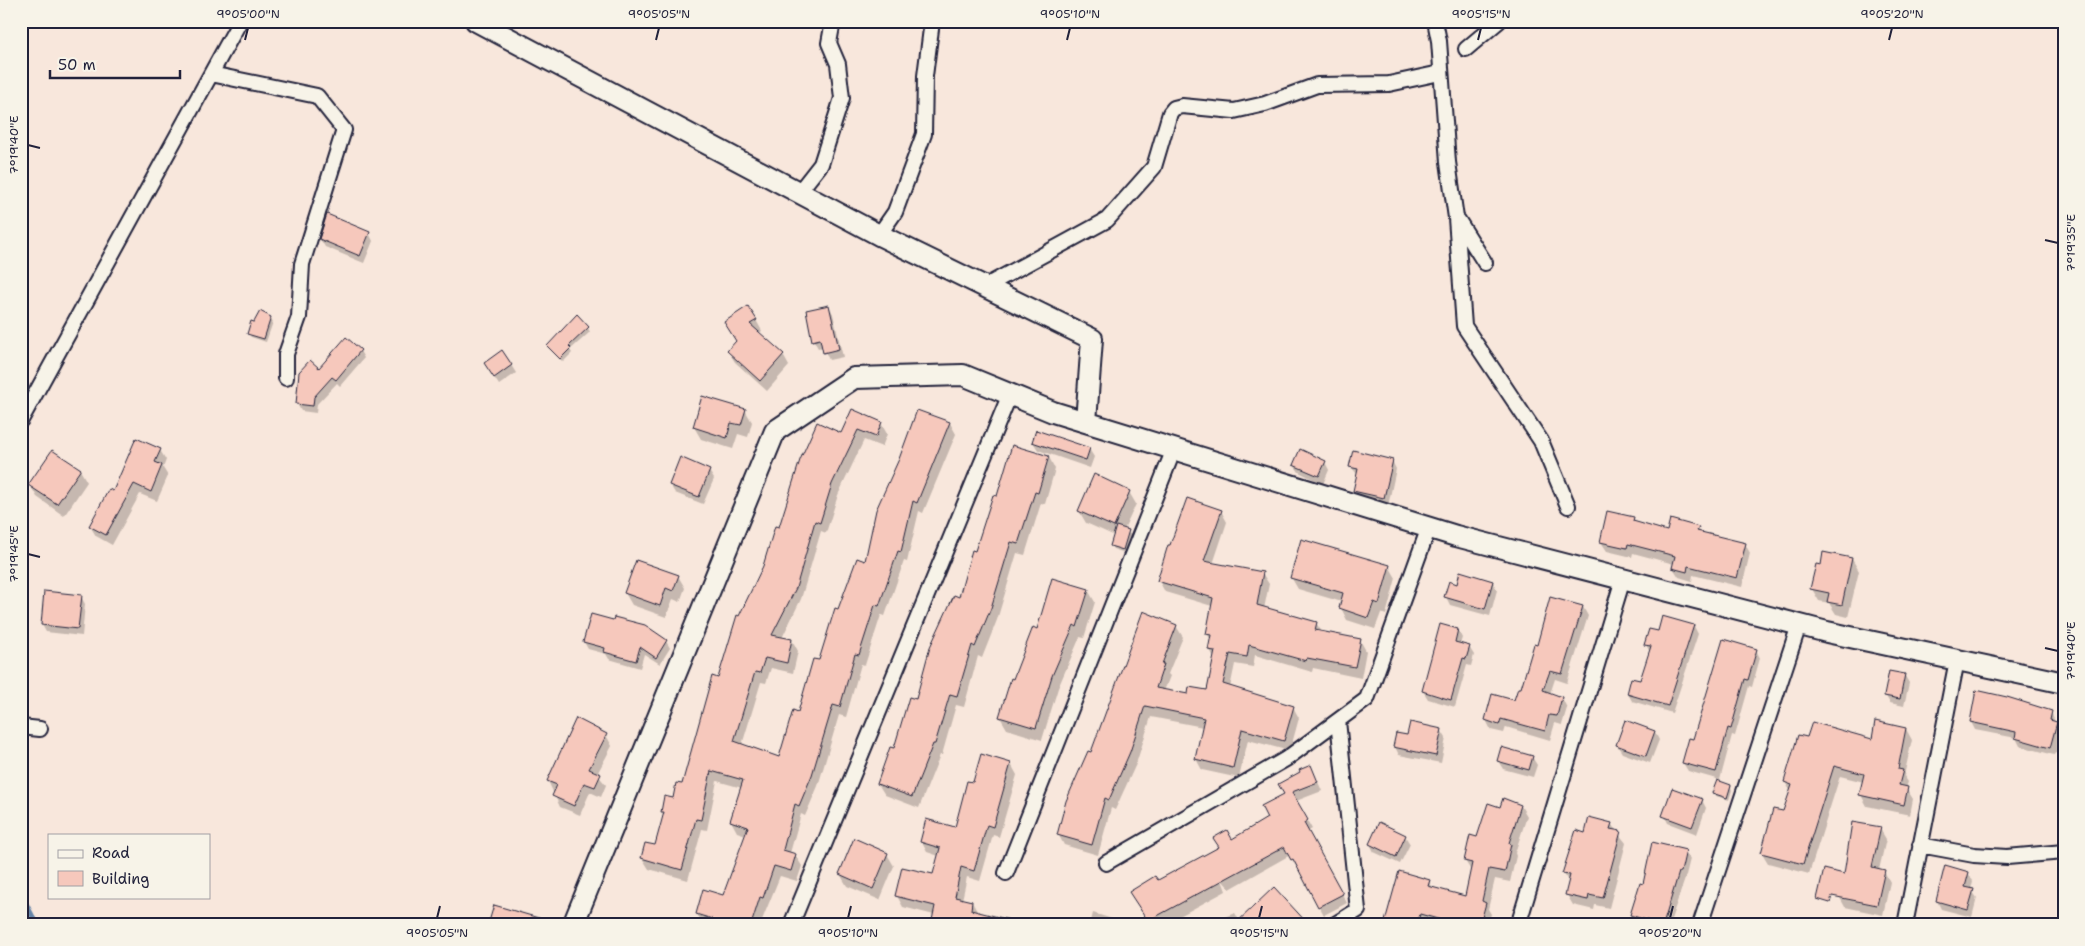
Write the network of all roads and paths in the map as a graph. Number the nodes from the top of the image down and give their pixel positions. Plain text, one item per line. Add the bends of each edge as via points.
1 (240, 21) edge
2 (476, 21) edge
3 (833, 21) edge
4 (932, 21) edge
5 (1435, 21) edge
6 (1499, 21) edge
7 (1466, 49) dead end
8 (1440, 73) junction
9 (211, 74) junction
10 (799, 192) junction
11 (1456, 218) junction
12 (879, 235) junction
13 (1485, 263) dead end
14 (984, 287) junction
15 (286, 378) dead end
16 (1010, 394) junction
17 (21, 420) edge
18 (1086, 422) junction
19 (1174, 449) junction
20 (1568, 506) dead end
21 (1429, 528) junction
22 (1624, 579) junction
23 (1799, 625) junction
24 (1957, 660) junction
25 (2064, 683) edge
26 (1338, 720) junction
27 (21, 727) edge
28 (40, 729) dead end
29 (1920, 845) junction
30 (2064, 852) edge
31 (1106, 863) dead end
32 (1006, 873) dead end
33 (1520, 919) dead end
34 (573, 925) edge
35 (791, 925) edge
36 (1334, 925) edge
37 (1700, 925) edge
38 (1905, 925) edge

1 - 9 street
2 - 10 street
3 - 10 street via 828,43 838,64 842,98 821,164
4 - 12 street via 925,76 924,134 895,212
5 - 8 street
6 - 7 street
8 - 11 street
8 - 14 street via 1389,84 1317,85 1265,104 1234,111 1174,108 1154,167 1107,220
9 - 15 street via 317,96 344,130 302,264 299,317 286,354
9 - 17 street
10 - 12 street
11 - 13 street
11 - 20 street via 1464,326 1541,441
12 - 14 street
14 - 18 street via 1092,339
16 - 18 street
16 - 34 street via 964,375 854,378 775,431
16 - 35 street
18 - 19 street
19 - 21 street
19 - 32 street
21 - 22 street
21 - 26 street via 1367,699
22 - 23 street
22 - 33 street
23 - 24 street
23 - 37 street
24 - 25 street
24 - 29 street
26 - 31 street via 1286,759
26 - 36 street via 1358,910
27 - 28 street
29 - 30 street via 1974,855
29 - 38 street

